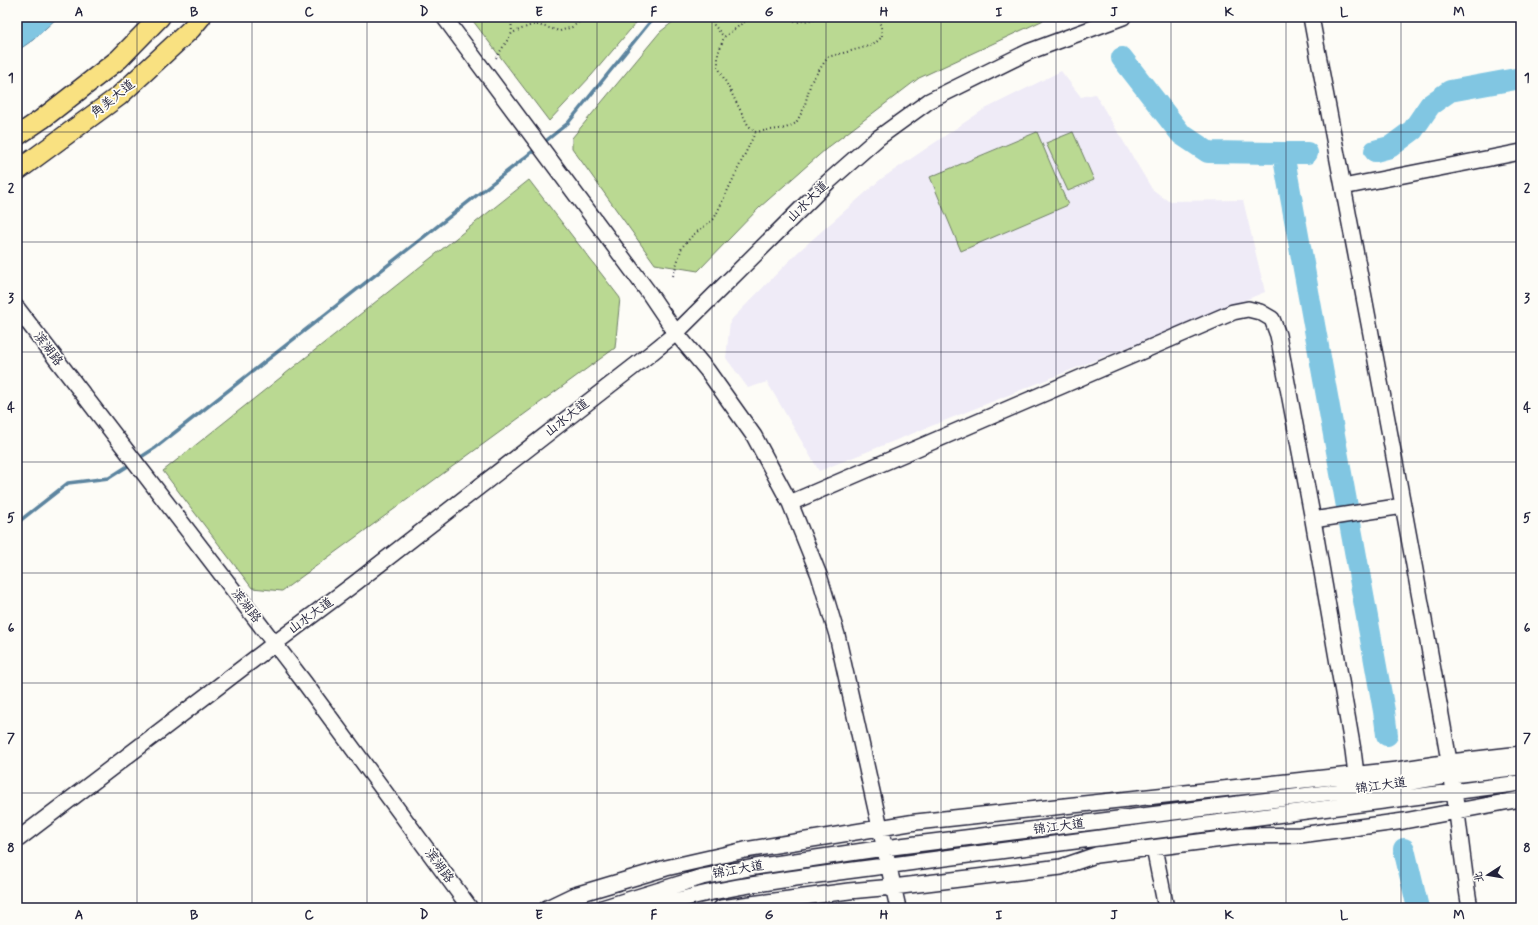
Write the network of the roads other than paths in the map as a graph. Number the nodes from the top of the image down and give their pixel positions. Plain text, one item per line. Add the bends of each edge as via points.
1 (160, 17) edge
2 (201, 17) edge
3 (444, 17) edge
4 (1123, 17) edge
5 (1311, 17) edge
6 (17, 136) edge
7 (1521, 152) edge
8 (17, 171) edge
9 (1343, 187) junction
10 (17, 308) edge
11 (676, 332) junction
12 (790, 503) junction
13 (1403, 506) junction
14 (1320, 519) junction
15 (274, 644) junction
16 (1521, 754) edge
17 (1521, 767) edge
18 (1451, 769) junction
19 (1356, 774) junction
20 (1521, 783) edge
21 (1454, 792) junction
22 (1521, 799) edge
23 (1457, 812) junction
24 (880, 828) junction
25 (17, 840) edge
26 (884, 848) junction
27 (1154, 848) junction
28 (888, 866) junction
29 (893, 887) junction
30 (470, 908) edge
31 (547, 908) edge
32 (602, 908) edge
33 (651, 908) edge
34 (721, 908) edge
35 (898, 908) edge
36 (1166, 908) edge
37 (1470, 908) edge

1 - 6 main road, 角美大道 via 119,59
2 - 8 main road, 角美大道 via 119,96
3 - 11 street
4 - 11 street, 山水大道 via 1028,52 929,101 878,138 828,182
5 - 9 street
7 - 9 street
9 - 13 street
10 - 15 street, 滨湖路
11 - 12 street via 754,436
11 - 15 street, 山水大道
12 - 14 street via 1233,312 1248,309 1272,319 1278,335
12 - 24 street via 819,575 837,635
13 - 14 street
13 - 18 street
14 - 19 street
15 - 25 street, 山水大道
15 - 30 street, 滨湖路
16 - 18 street
17 - 18 street, 锦江大道
18 - 19 street
18 - 21 street
18 - 26 street, 锦江大道 via 1399,784
19 - 24 street
20 - 21 street, 锦江大道
21 - 23 street
21 - 28 street, 锦江大道
22 - 23 street
23 - 27 street via 1300,835 1246,836
23 - 37 street
24 - 26 street
24 - 31 street via 745,850 693,862 572,896
26 - 28 street
26 - 32 street, 锦江大道 via 702,877
27 - 29 street via 1096,855 1061,867
27 - 36 street
28 - 29 street
28 - 33 street, 锦江大道 via 754,884 672,901
29 - 34 street
29 - 35 street

